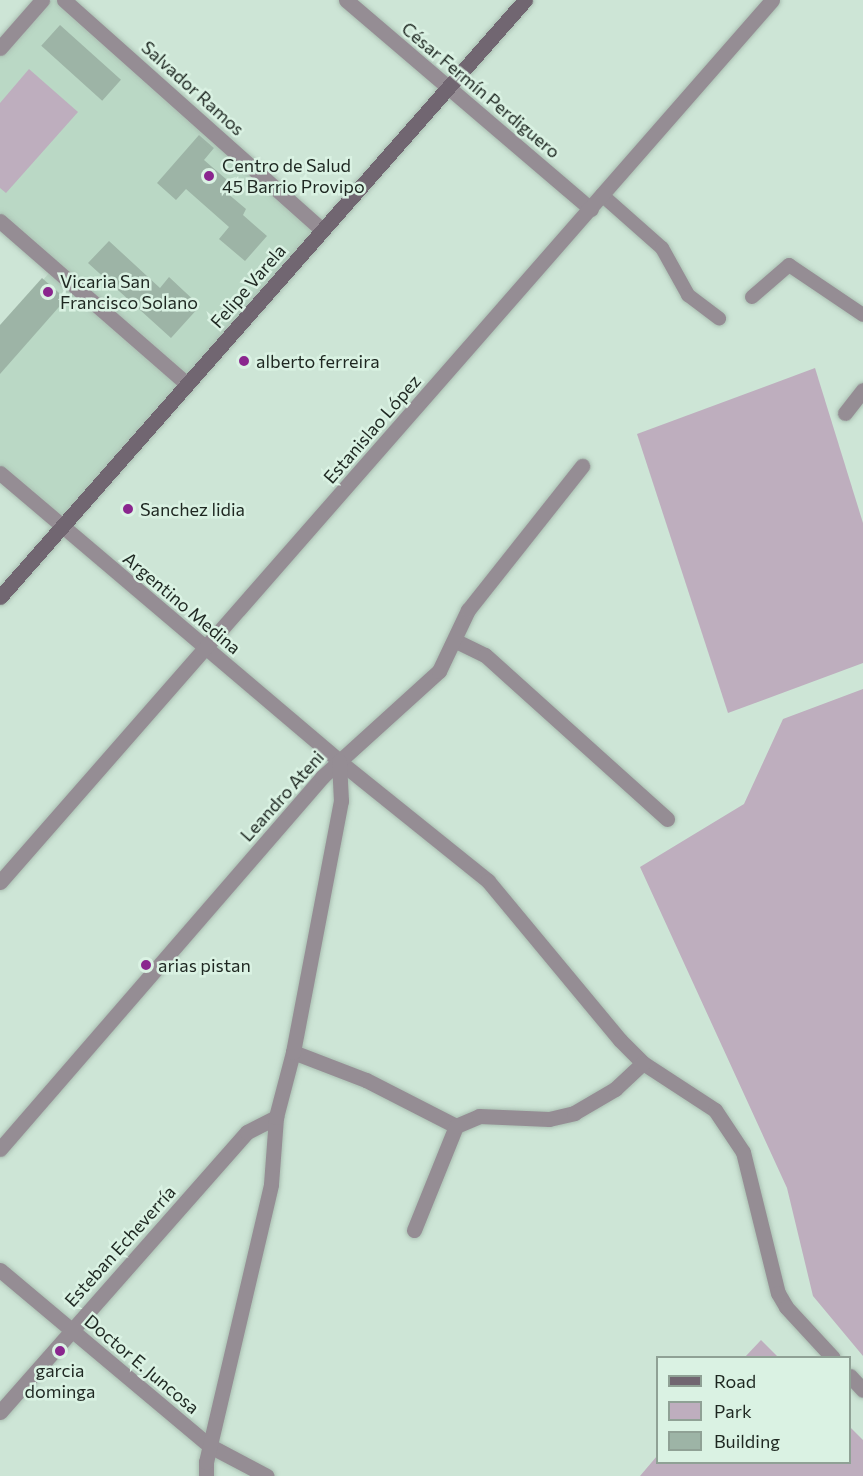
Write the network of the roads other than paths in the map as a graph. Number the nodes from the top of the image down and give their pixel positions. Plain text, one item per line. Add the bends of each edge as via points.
1 (42, 0) edge
2 (64, 0) edge
3 (346, 0) edge
4 (525, 0) edge
5 (772, 0) edge
6 (0, 48) edge
7 (448, 87) junction
8 (602, 195) junction
9 (591, 209) junction
10 (0, 220) edge
11 (322, 230) junction
12 (752, 297) dead end
13 (863, 315) edge
14 (719, 318) dead end
15 (187, 384) junction
16 (863, 390) edge
17 (845, 413) dead end
18 (582, 466) dead end
19 (0, 473) edge
20 (61, 527) junction
21 (0, 597) edge
22 (456, 641) junction
23 (206, 649) junction
24 (339, 762) junction
25 (667, 819) dead end
26 (0, 882) edge
27 (293, 1052) junction
28 (643, 1063) junction
29 (276, 1117) junction
30 (456, 1126) junction
31 (0, 1149) edge
32 (414, 1230) dead end
33 (0, 1269) edge
34 (71, 1330) junction
35 (831, 1356) edge
36 (851, 1378) edge
37 (863, 1390) edge
38 (0, 1412) edge
39 (210, 1446) junction
40 (206, 1469) edge
41 (193, 1476) edge
42 (267, 1476) edge

1 - 6 street
2 - 11 street, Salvador Ramos
3 - 7 street, César Fermín Perdiguero
4 - 7 street, Felipe Varela
5 - 8 street, Estanislao López
7 - 9 street, César Fermín Perdiguero
7 - 11 street, Felipe Varela
8 - 9 street, Estanislao López
8 - 14 lane via 662,248 688,295
9 - 23 street, Estanislao López
10 - 15 street
11 - 15 street, Felipe Varela
12 - 13 lane via 789,265
15 - 20 street, Felipe Varela
16 - 17 street
18 - 22 street, Leandro Ateni via 468,610
19 - 20 street, Argentino Medina
20 - 21 street, Felipe Varela
20 - 23 street, Argentino Medina
22 - 24 street, Leandro Ateni via 440,671
22 - 25 street via 485,655
23 - 24 street, Argentino Medina
23 - 26 street, Estanislao López
24 - 27 street via 341,801
24 - 28 street, Argentino Medina via 488,881
24 - 31 street, Leandro Ateni
27 - 29 street
27 - 30 street via 366,1080
28 - 30 street via 615,1089 574,1113 549,1119 478,1116
28 - 35 street, Argentino Medina via 696,1094 732,1130 751,1175 778,1293
29 - 34 street, Esteban Echeverría via 248,1132
29 - 39 street via 272,1184
30 - 32 street
33 - 34 street, Doctor E. Juncosa
34 - 38 street, Esteban Echeverría
34 - 39 street, Doctor E. Juncosa
36 - 37 street
39 - 40 street
39 - 42 street, Doctor E. Juncosa
40 - 41 street

